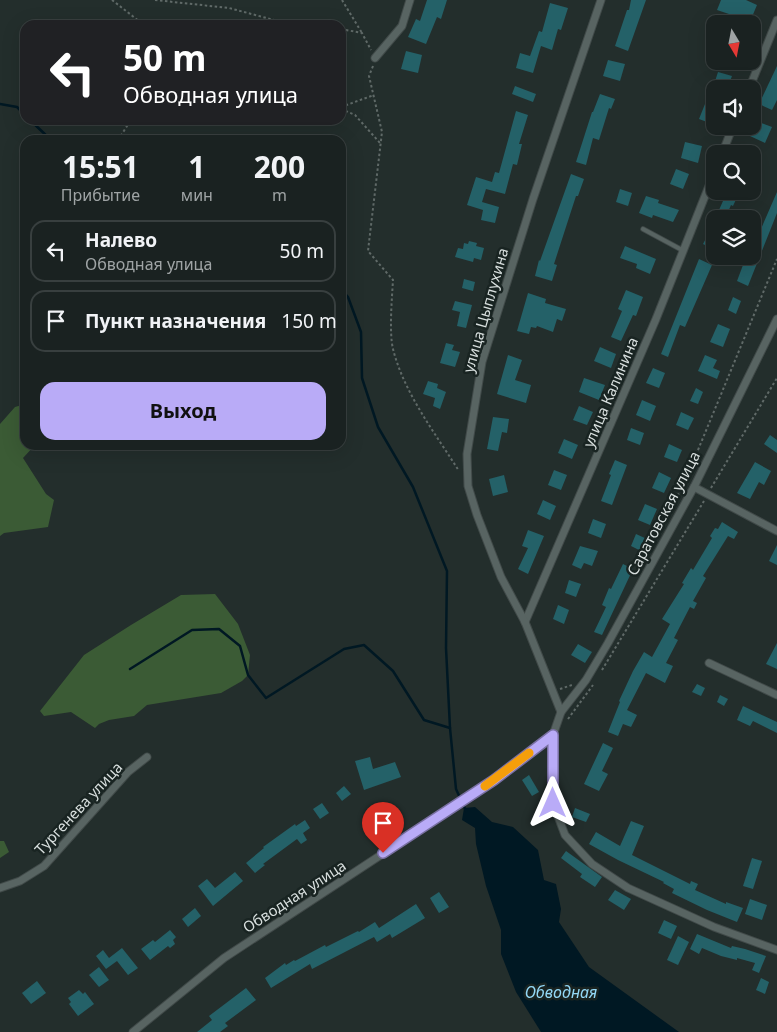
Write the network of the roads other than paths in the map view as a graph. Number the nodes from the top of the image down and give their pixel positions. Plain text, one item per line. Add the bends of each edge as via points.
1 (410, 0) edge
2 (601, 0) edge
3 (777, 20) edge
4 (375, 58) road end
5 (753, 80) edge
6 (706, 192) edge
7 (643, 229) dead end
8 (682, 250) junction
9 (777, 319) edge
10 (694, 487) junction
11 (777, 531) edge
12 (525, 622) junction
13 (709, 663) dead end
14 (777, 695) edge
15 (562, 712) junction
16 (553, 735) junction
17 (147, 757) dead end
18 (0, 888) edge
19 (777, 950) edge
20 (133, 1032) edge

1 - 4 street via 402,26
2 - 12 street, улица Цыплухина via 482,362 467,454 468,486 501,577
3 - 5 street
6 - 8 street, улица Калинина
7 - 8 lane
8 - 12 street, улица Калинина via 656,320
9 - 10 street, Саратовская улица
10 - 11 street
10 - 15 street, Саратовская улица via 586,680
12 - 15 street, улица Цыплухина
13 - 14 street
15 - 16 street
16 - 19 street via 553,803 565,835 592,864 628,888 714,927
16 - 20 street, Обводная улица via 494,780 224,958
17 - 18 street, Тургенева улица via 128,772 44,866 20,881

